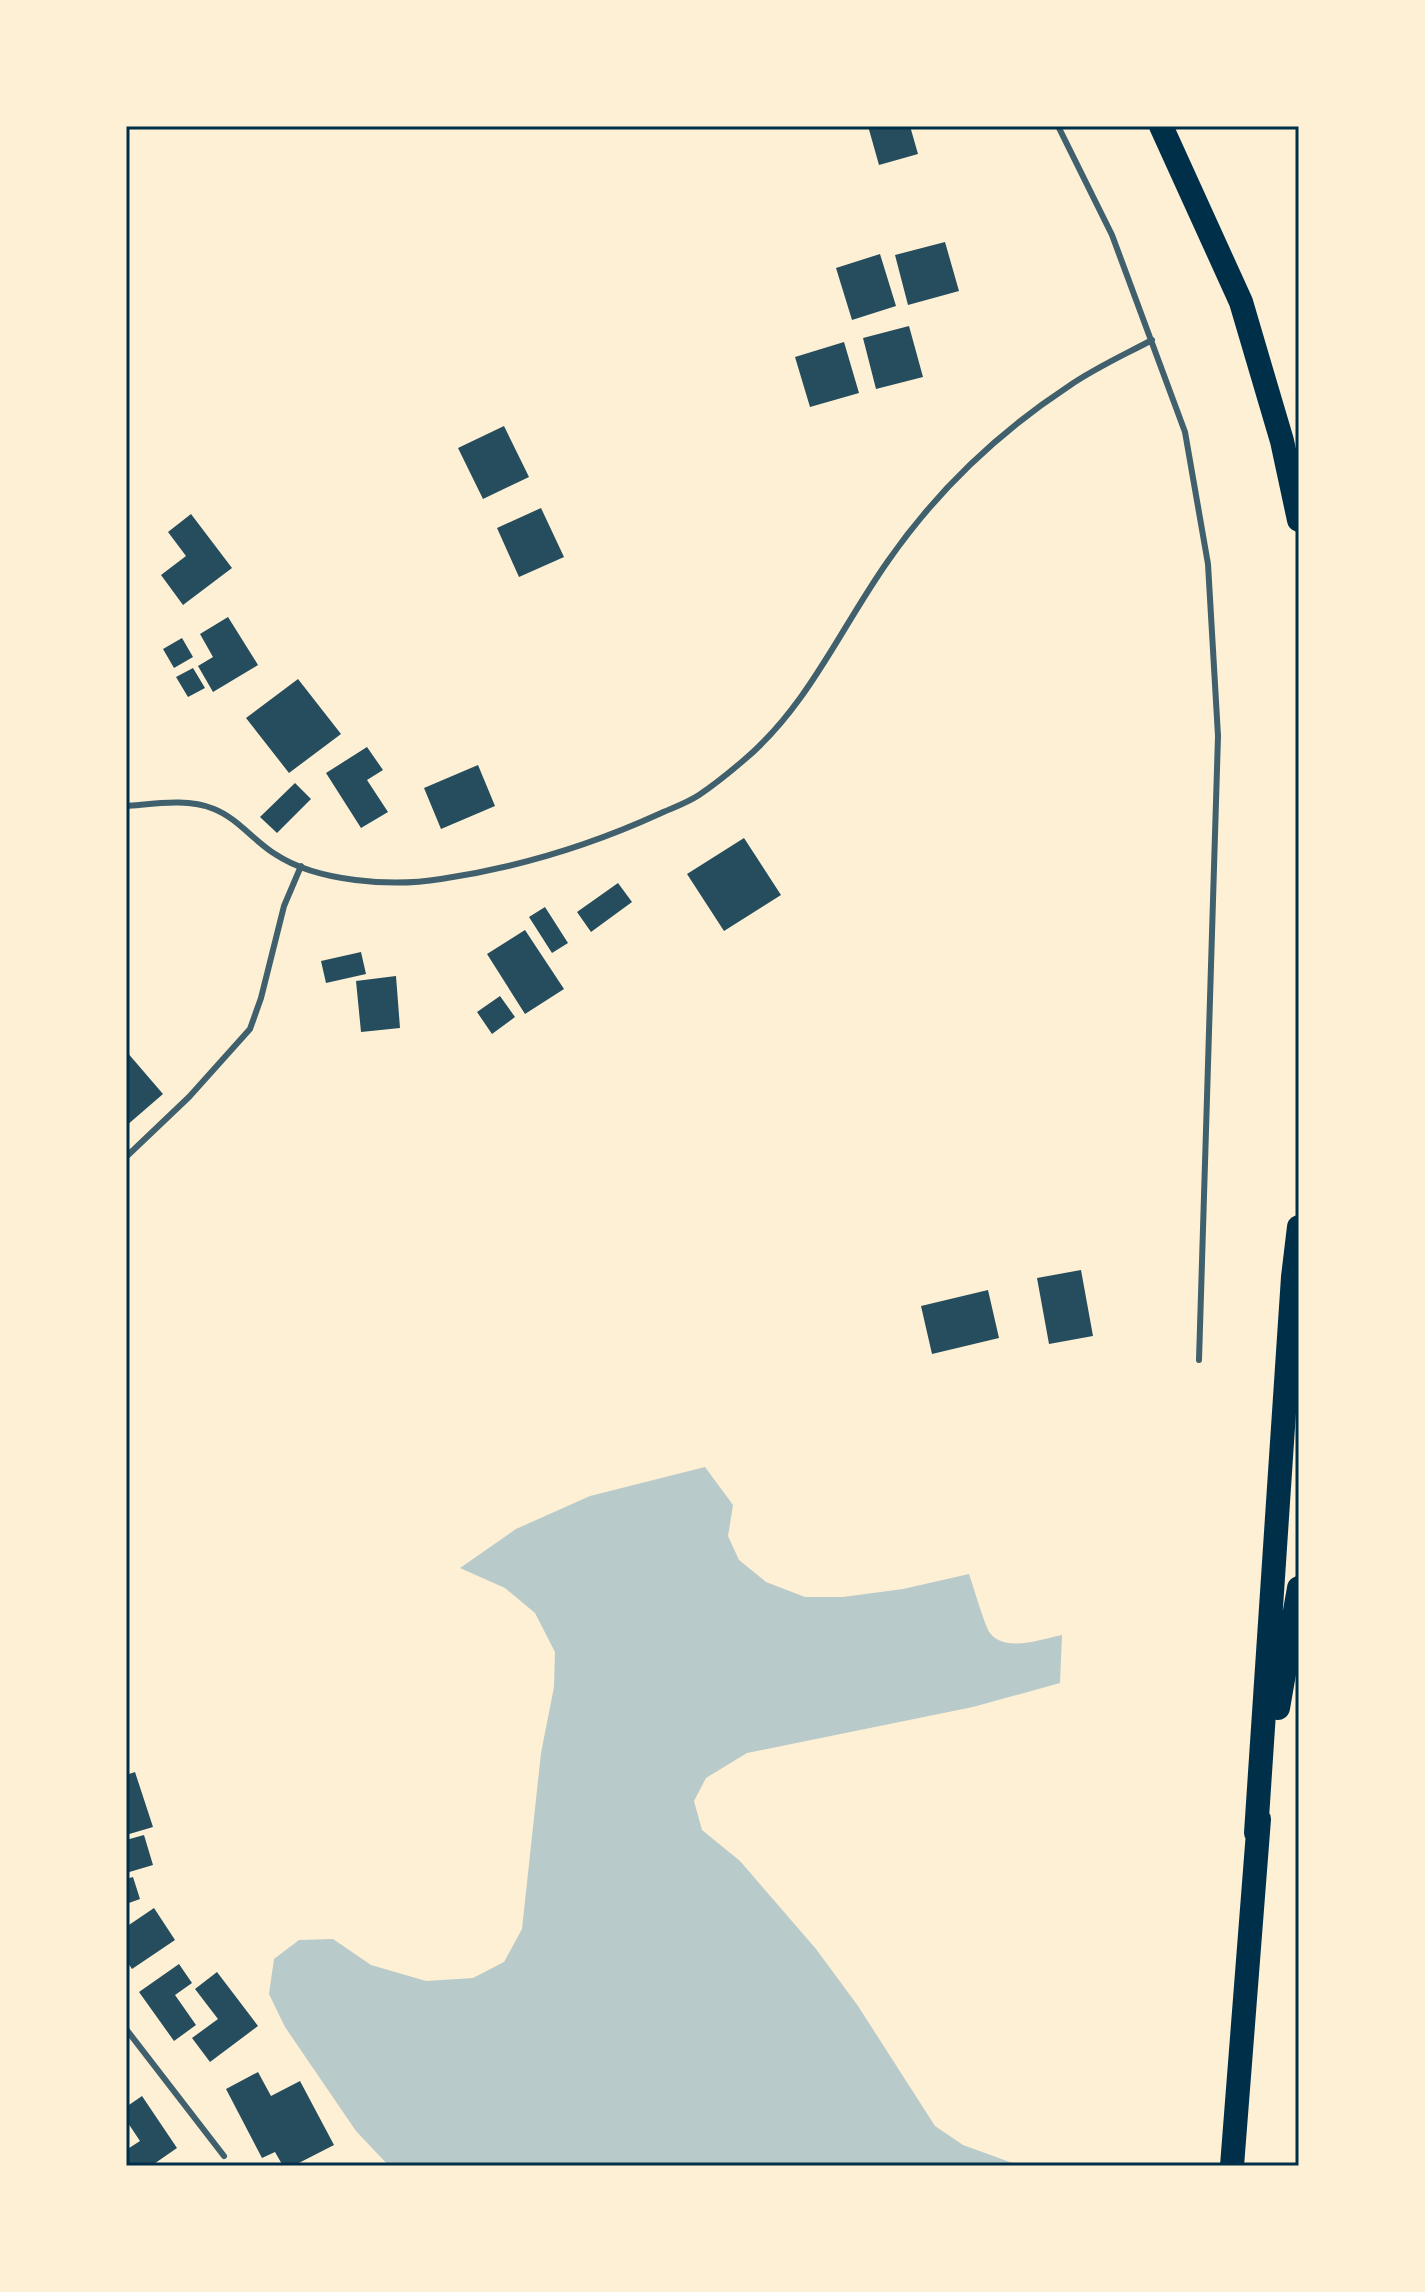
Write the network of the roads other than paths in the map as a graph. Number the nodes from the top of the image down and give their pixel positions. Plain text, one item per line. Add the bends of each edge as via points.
1 (1058, 126) edge
2 (1161, 126) edge
3 (1152, 340) junction
4 (1299, 520) edge
5 (126, 806) edge
6 (301, 866) junction
7 (126, 1157) edge
8 (1299, 1227) edge
9 (1199, 1360) dead end
10 (1299, 1588) edge
11 (1256, 1833) junction
12 (126, 2029) edge
13 (224, 2156) dead end
14 (1232, 2166) edge

1 - 3 lane via 1112,235
2 - 4 highway via 1241,302
3 - 6 lane via 1071,384 1020,421 951,485 889,559 784,721 745,760 697,796 627,828 520,863 438,880 379,882 324,875
3 - 9 lane via 1185,432 1208,564 1218,736
5 - 6 lane via 191,803 215,809 276,855
6 - 7 lane via 284,906 250,1029
8 - 11 highway
10 - 11 highway
11 - 14 highway
12 - 13 lane

